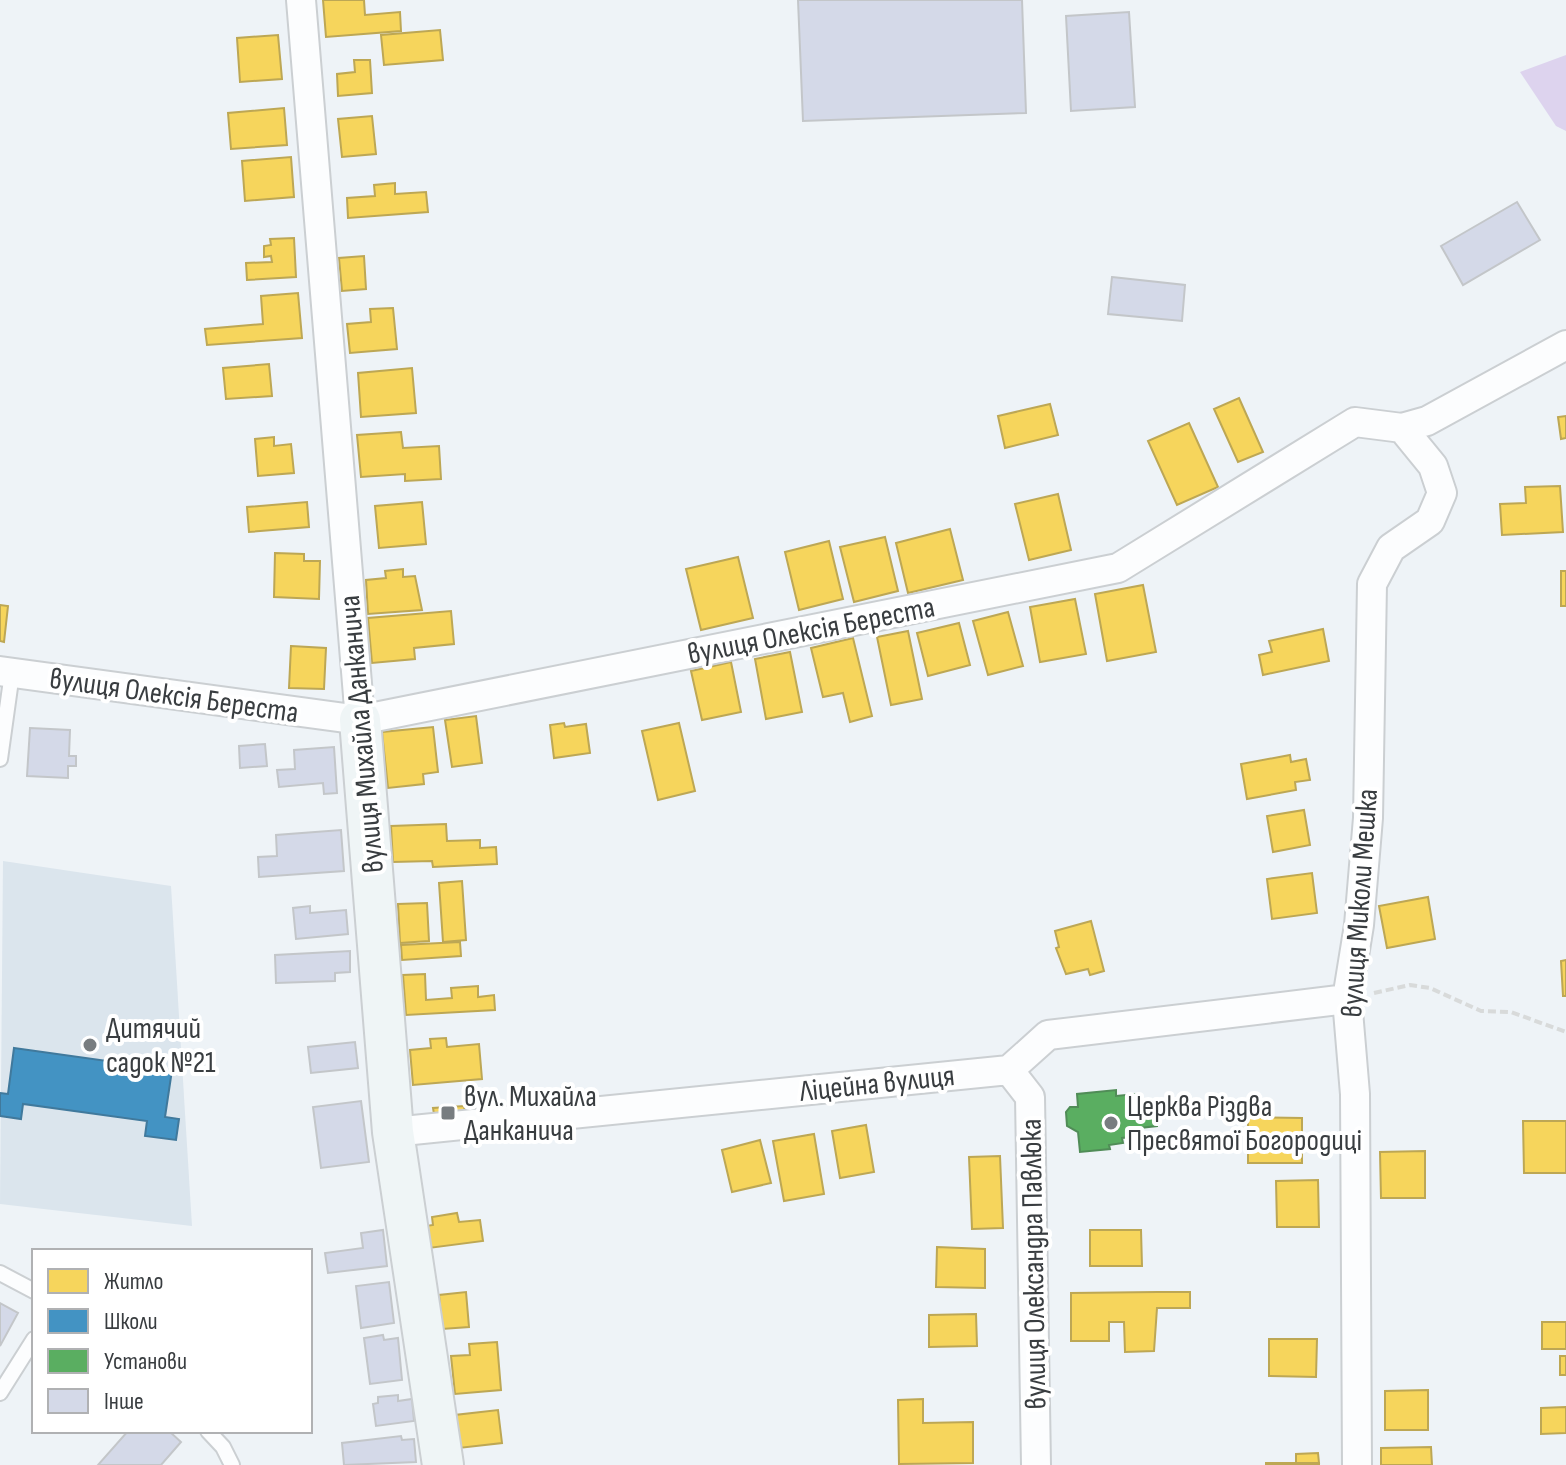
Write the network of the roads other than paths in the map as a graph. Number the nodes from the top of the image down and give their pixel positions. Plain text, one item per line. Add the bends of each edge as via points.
1 (301, 0) edge
2 (1566, 345) edge
3 (1402, 428) junction
4 (6, 672) edge
5 (360, 720) junction
6 (0, 759) edge
7 (1347, 999) junction
8 (1009, 1070) junction
9 (393, 1132) junction
10 (0, 1273) edge
11 (32, 1290) edge
12 (32, 1342) edge
13 (0, 1393) edge
14 (210, 1433) edge
15 (232, 1465) edge
16 (443, 1465) edge
17 (1036, 1465) edge
18 (1357, 1465) edge

1 - 5 street, вулиця Михайла Данканича
2 - 3 street, вулиця Олексія Береста via 1427,421
3 - 5 street, вулиця Олексія Береста via 1355,422 1118,568
3 - 7 street, вулиця Миколи Мешка via 1433,466 1442,493 1430,521 1391,548 1372,584 1368,818
4 - 5 street, вулиця Олексія Береста
4 - 6 lane
5 - 9 street, вулиця Михайла Данканича
7 - 8 street via 1048,1035
7 - 18 street, вулиця Миколи Мешка via 1355,1094
8 - 9 street, Ліцейна вулиця
8 - 17 street, вулиця Олександра Павлюка via 1030,1097
9 - 16 street, вулиця Михайла Данканича
10 - 11 lane
12 - 13 lane
14 - 15 lane

